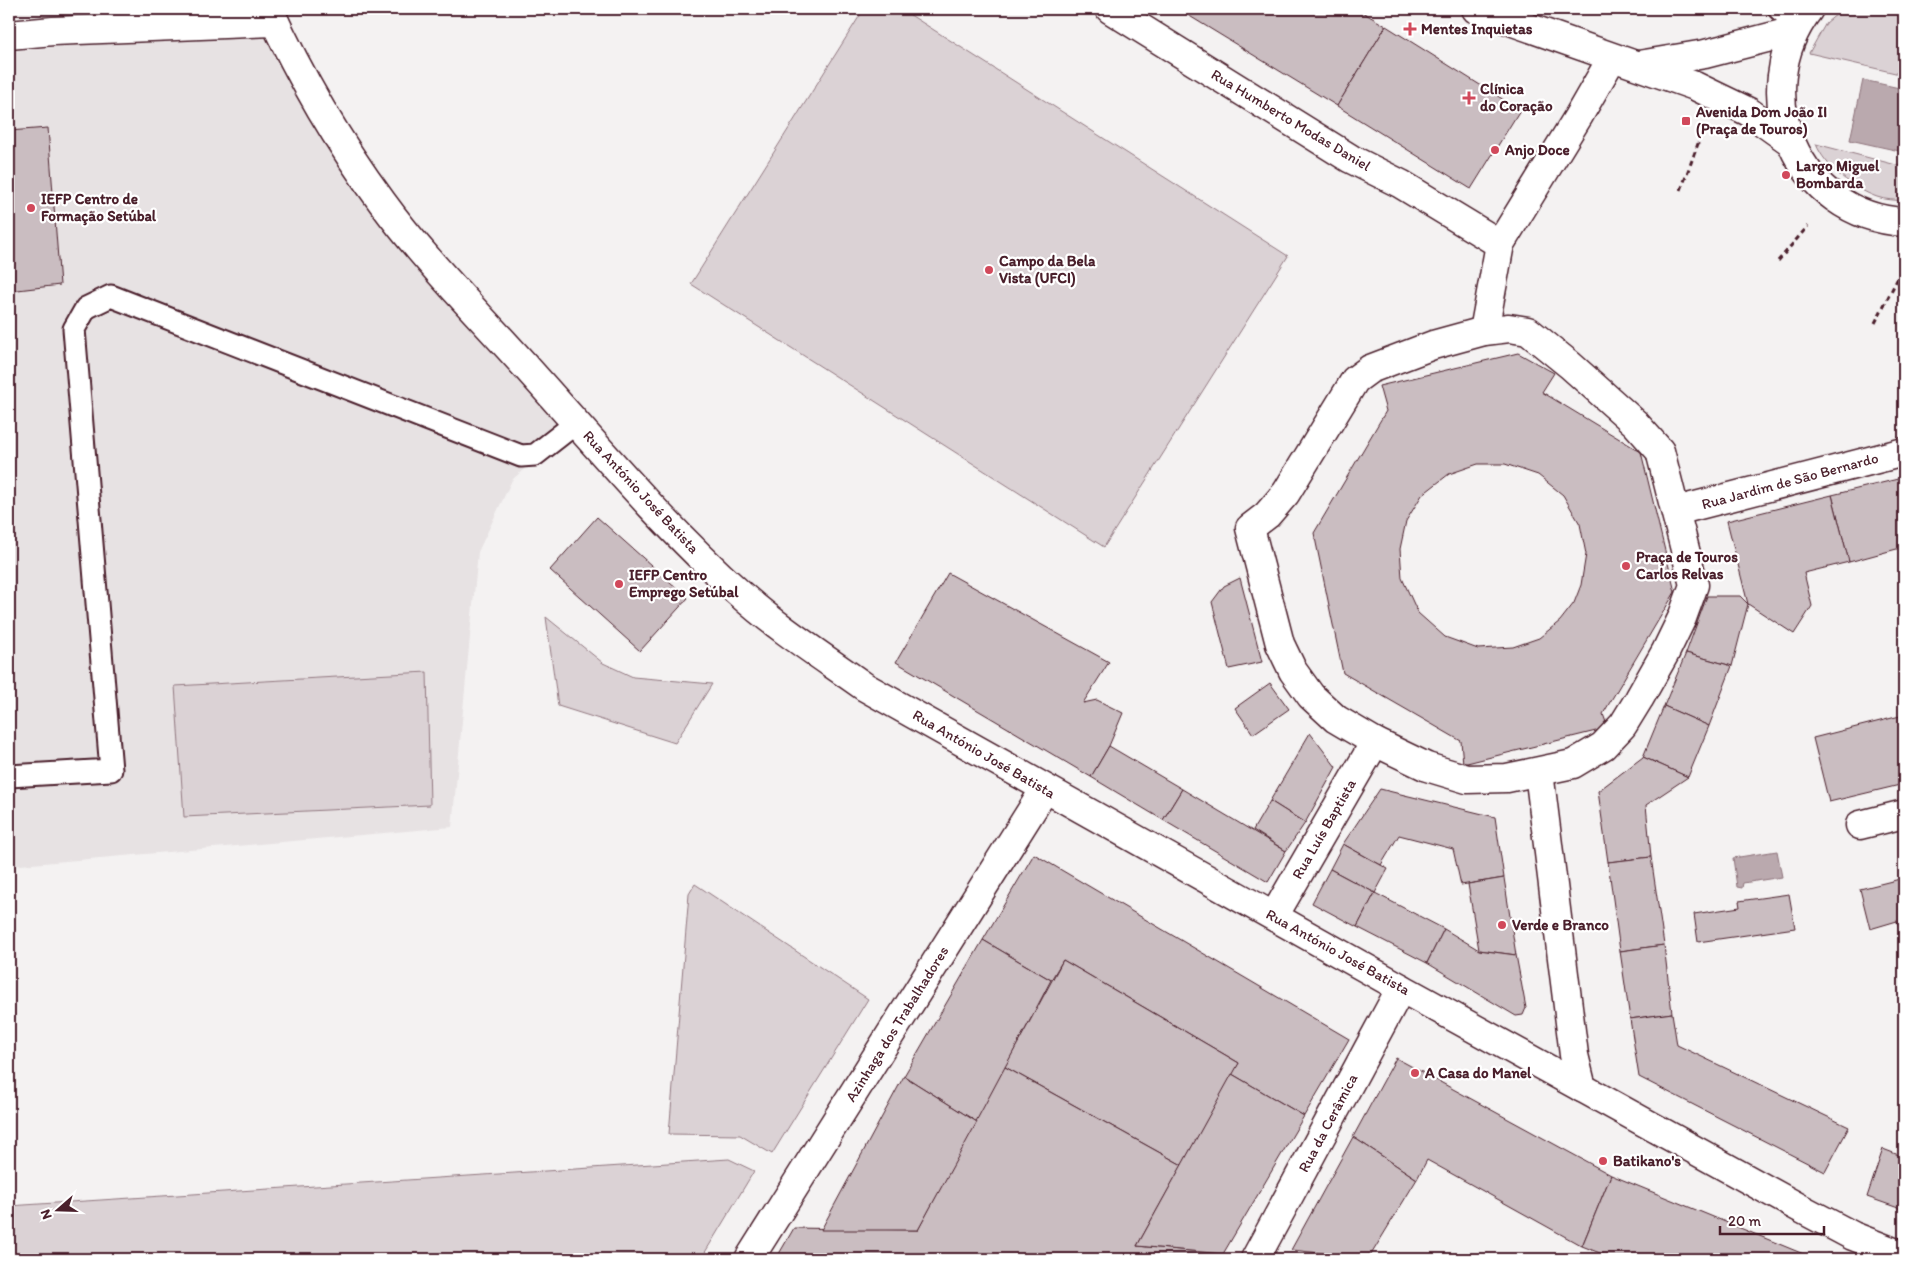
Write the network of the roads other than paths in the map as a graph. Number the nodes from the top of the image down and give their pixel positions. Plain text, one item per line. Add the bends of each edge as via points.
1 (1110, 9) edge
2 (1476, 9) edge
3 (272, 15) edge
4 (1795, 18) edge
5 (9, 35) edge
6 (1624, 62) junction
7 (1790, 142) junction
8 (1904, 222) edge
9 (1500, 244) junction
10 (1484, 331) junction
11 (576, 423) junction
12 (1904, 452) edge
13 (1676, 511) junction
14 (1375, 742) junction
15 (1538, 772) junction
16 (9, 776) edge
17 (1045, 789) junction
18 (1904, 814) edge
19 (1860, 825) dead end
20 (1274, 916) junction
21 (1401, 988) junction
22 (1582, 1088) junction
23 (1904, 1256) edge
24 (749, 1259) edge
25 (1255, 1259) edge

1 - 9 street, Rua Humberto Modas Daniel via 1351,159 1401,184
2 - 6 street
3 - 5 street
3 - 11 street, Rua António José Batista via 313,97 383,203
4 - 6 street via 1705,54
4 - 7 street via 1781,75 1780,98
6 - 7 street via 1695,86 1741,107
6 - 9 street via 1578,117
7 - 8 street via 1810,175 1839,200 1874,217
9 - 10 street
10 - 13 street via 1509,328 1528,332 1605,395 1660,451
10 - 14 street via 1370,368 1356,380 1286,493 1267,515 1250,528 1280,644 1293,671 1312,696 1336,719
11 - 16 lane via 535,454 520,456 110,296 86,308 74,329 110,770
11 - 17 street, Rua António José Batista via 664,522 742,596 865,687
12 - 13 street, Rua Jardim de São Bernardo
13 - 15 street via 1694,586 1665,653 1623,725 1603,746 1573,764
14 - 15 street via 1427,767 1466,779 1506,778
14 - 20 street, Rua Luís Baptista
15 - 22 street via 1574,1055
17 - 20 street, Rua António José Batista
17 - 24 street, Azinhaga dos Trabalhadores
18 - 19 street
20 - 21 street, Rua António José Batista
21 - 22 street, Rua António José Batista
21 - 25 street, Rua da Cerâmica
22 - 23 street, Rua António José Batista via 1837,1228

